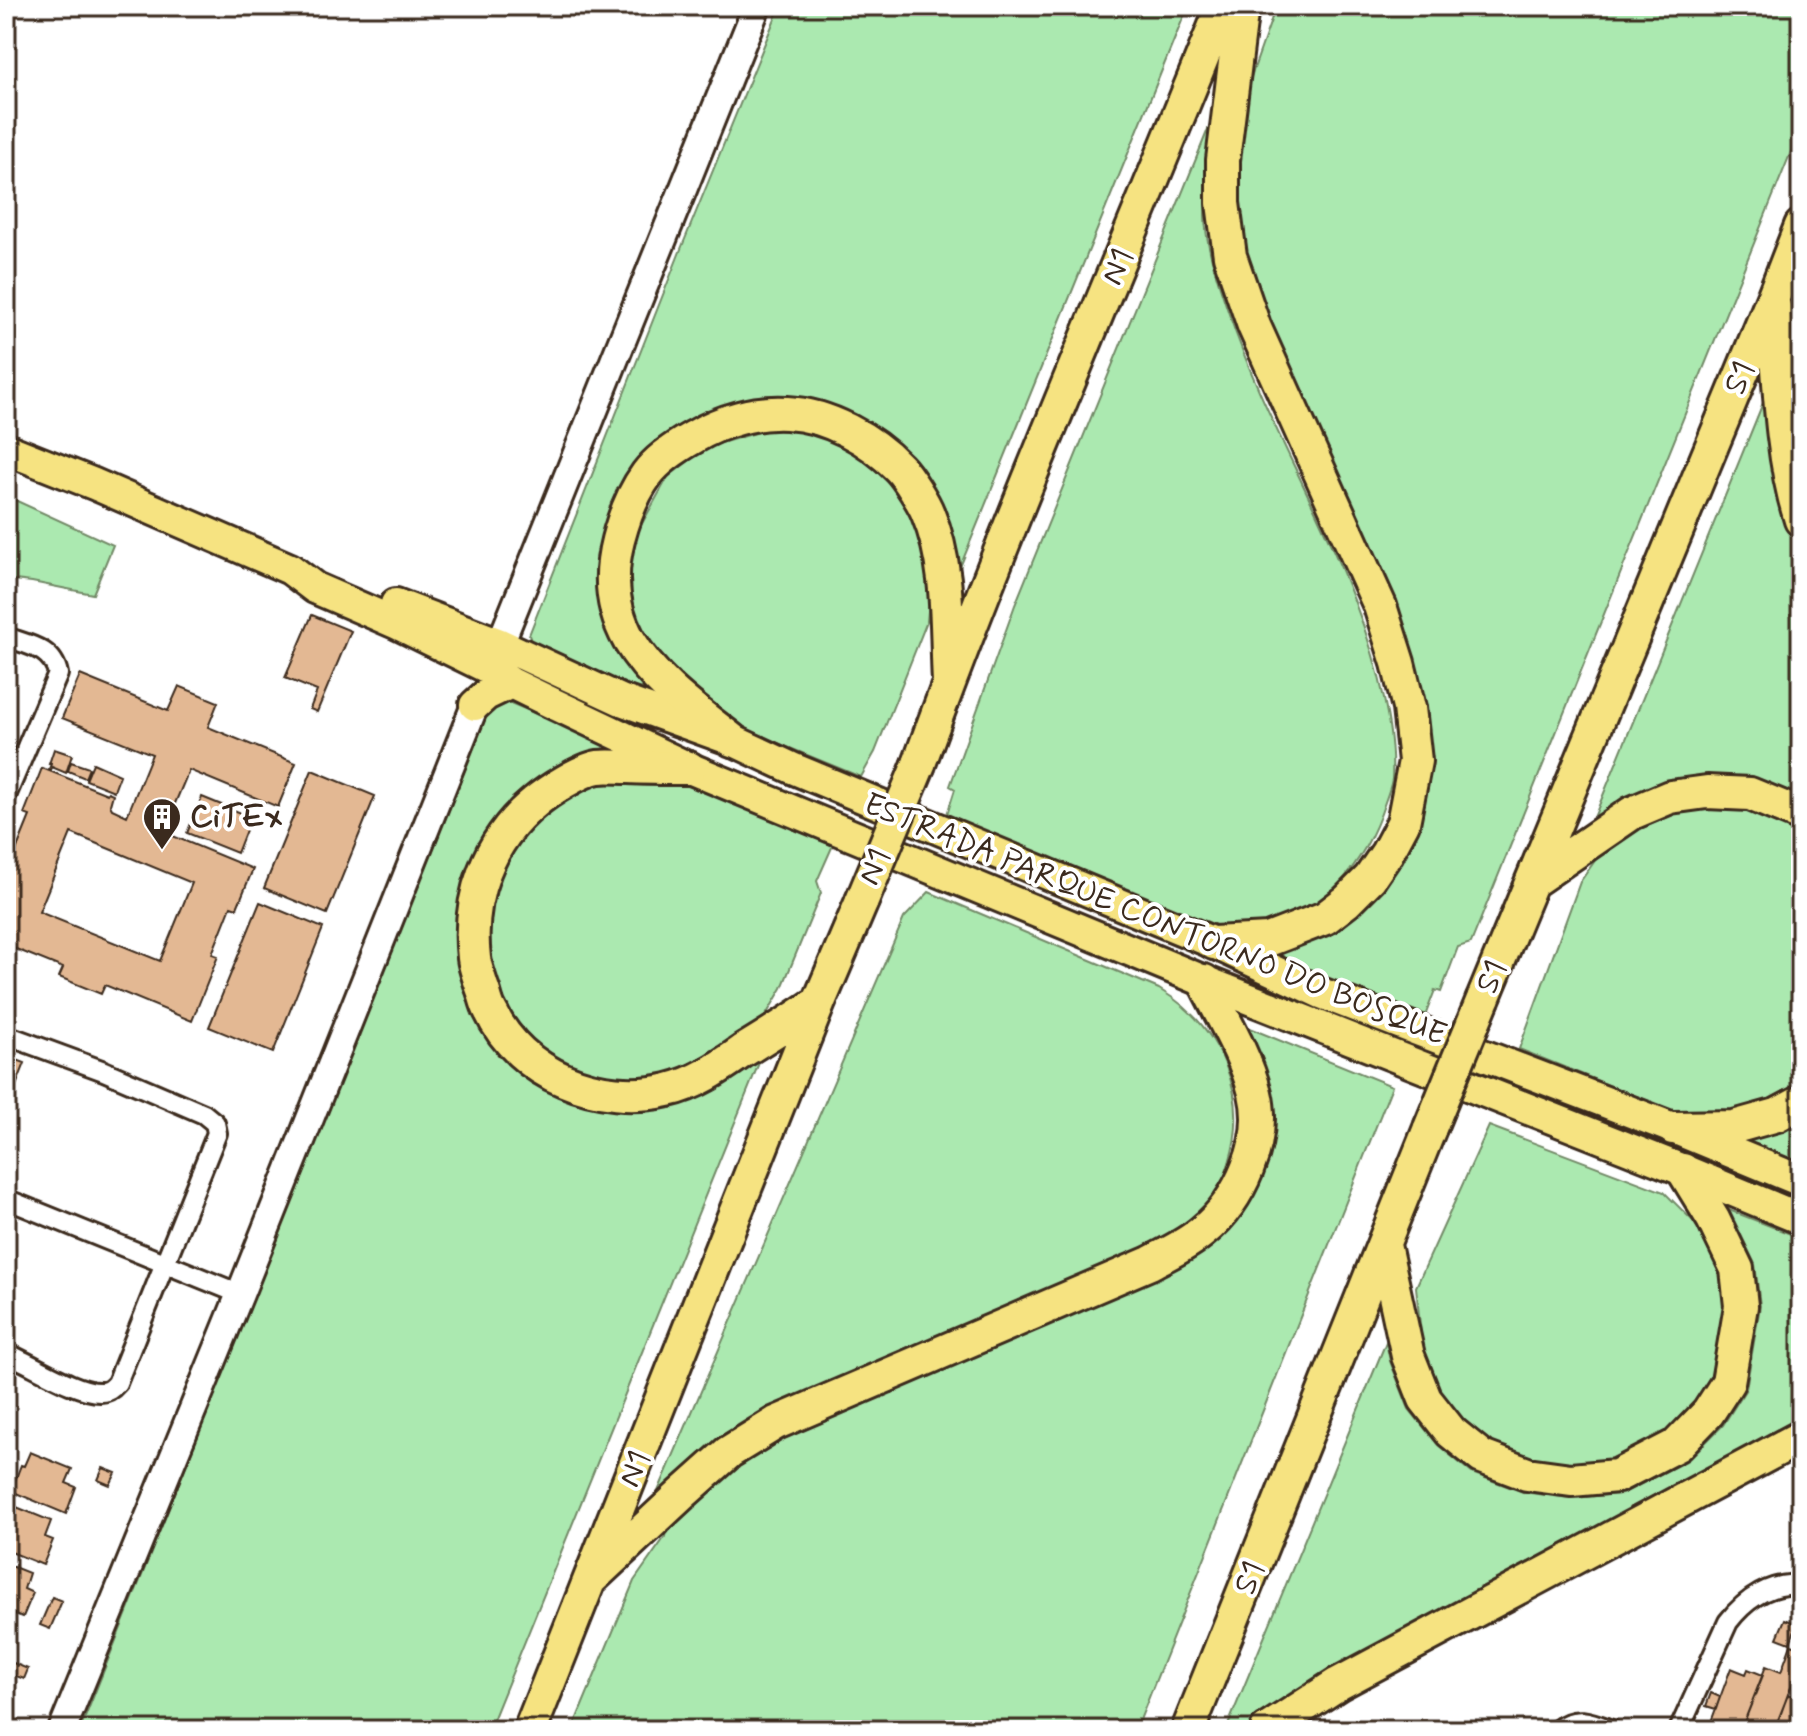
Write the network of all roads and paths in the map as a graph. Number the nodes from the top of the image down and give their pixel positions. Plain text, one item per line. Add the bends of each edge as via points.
1 (757, 6) edge
2 (1223, 6) edge
3 (1242, 6) edge
4 (1801, 226) edge
5 (1773, 298) junction
6 (6, 449) edge
7 (1801, 520) edge
8 (290, 569) junction
9 (6, 637) edge
10 (499, 660) junction
11 (949, 682) junction
12 (475, 705) joint
13 (732, 740) junction
14 (689, 768) junction
15 (6, 796) edge
16 (1801, 815) edge
17 (1533, 881) junction
18 (1214, 943) junction
19 (1204, 981) junction
20 (819, 1002) junction
21 (6, 1035) edge
22 (1801, 1102) edge
23 (1673, 1128) junction
24 (1683, 1170) junction
25 (1801, 1181) edge
26 (6, 1199) edge
27 (1801, 1219) edge
28 (1384, 1245) junction
29 (165, 1264) junction
30 (240, 1294) junction
31 (8, 1360) edge
32 (1801, 1437) edge
33 (592, 1578) junction
34 (1801, 1585) edge
35 (1560, 1727) edge
36 (62, 1730) edge
37 (530, 1730) edge
38 (1188, 1730) edge
39 (1267, 1730) edge
40 (1611, 1730) edge
41 (1679, 1730) edge

1 - 10 main road
2 - 11 highway, N1
3 - 18 highway via 1223,160 1230,256 1254,326 1380,606 1409,708 1415,761 1403,823 1379,866 1347,901 1325,918 1268,940
4 - 5 highway, S1
5 - 7 highway via 1781,412
5 - 17 highway, S1
6 - 8 main road
8 - 10 main road via 315,588
8 - 10 main road via 305,567 330,575
9 - 15 street via 44,652 56,663 58,674
10 - 12 main road via 486,695
10 - 13 main road, ESTRADA PARQUE CONTORNO DO BOSQUE
10 - 14 main road, ESTRADA PARQUE CONTORNO DO BOSQUE
11 - 13 highway via 942,562 928,513 901,469 844,428 816,418 787,413 726,421 676,447 648,472 621,529 612,592 622,626 645,664
11 - 20 highway, N1, bridge
12 - 30 main road
13 - 18 main road, ESTRADA PARQUE CONTORNO DO BOSQUE
14 - 19 main road, ESTRADA PARQUE CONTORNO DO BOSQUE
14 - 20 highway via 597,767 552,788 503,835 487,861 474,911 474,959 489,1010 508,1039 533,1062 570,1083 616,1095 669,1090 695,1081
16 - 17 highway via 1750,794 1670,797 1632,813
17 - 28 highway, S1, bridge
18 - 23 main road, ESTRADA PARQUE CONTORNO DO BOSQUE via 1321,993
19 - 24 main road, ESTRADA PARQUE CONTORNO DO BOSQUE
19 - 33 highway via 1248,1070 1258,1123 1240,1184 1204,1230 1150,1263 776,1423 729,1452
20 - 33 highway, N1
21 - 29 street via 104,1071 215,1123 212,1149
22 - 23 highway via 1734,1127
23 - 25 main road, ESTRADA PARQUE CONTORNO DO BOSQUE
24 - 27 main road, ESTRADA PARQUE CONTORNO DO BOSQUE
24 - 28 highway via 1737,1269 1741,1306 1728,1382 1677,1445 1617,1476 1571,1480 1527,1474 1482,1457 1451,1432 1425,1399 1408,1356
26 - 29 street
28 - 38 highway, S1
29 - 30 street
29 - 31 street via 111,1390 80,1388
30 - 36 main road
32 - 39 highway via 1338,1684
33 - 37 highway, N1
34 - 41 street via 1776,1587 1737,1611
35 - 40 street via 1574,1720

